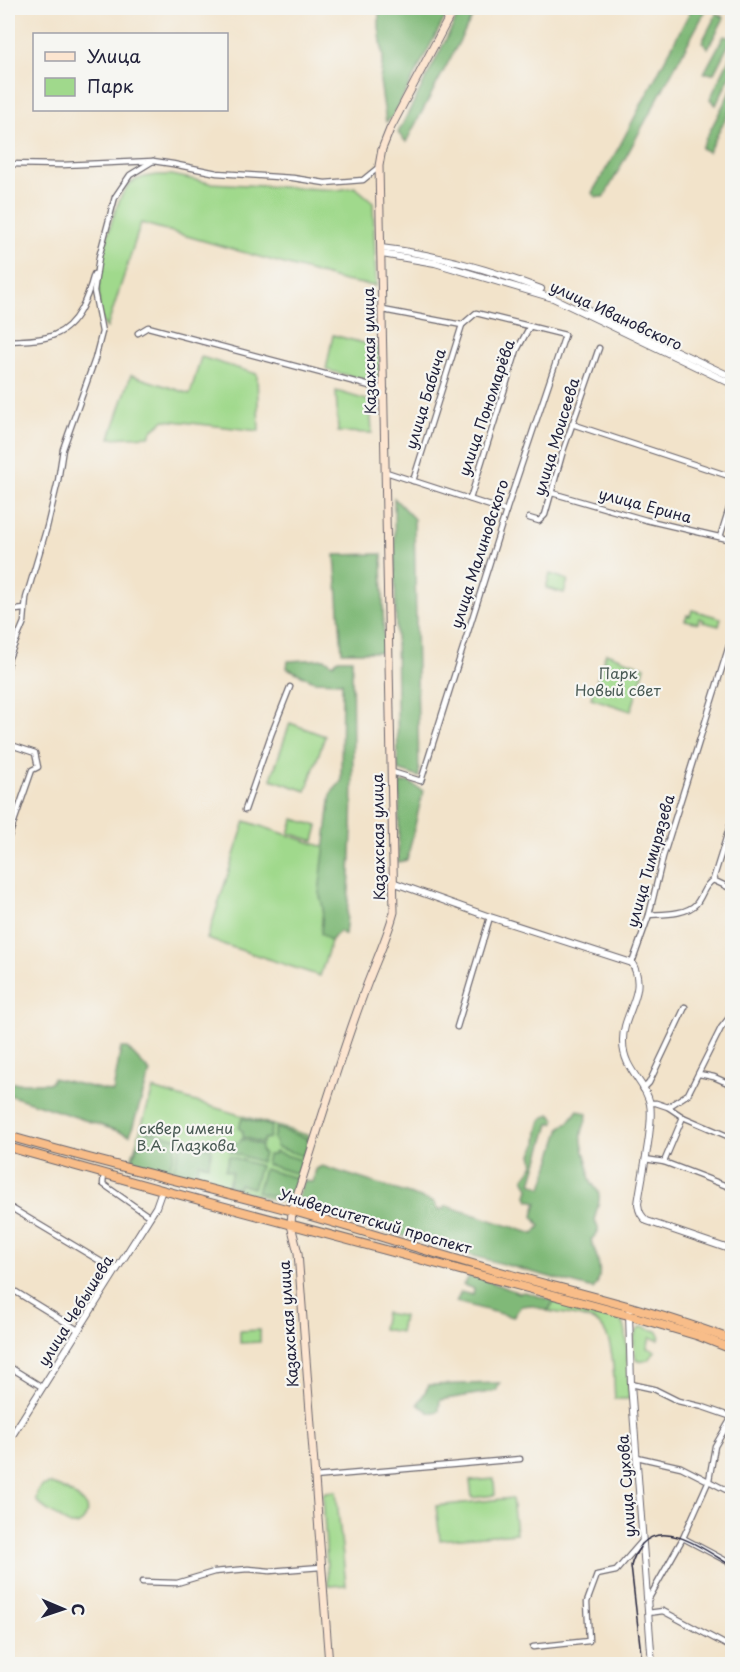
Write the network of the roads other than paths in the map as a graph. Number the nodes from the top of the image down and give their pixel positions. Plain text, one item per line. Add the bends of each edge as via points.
1 (454, 8) edge
2 (153, 161) junction
3 (8, 164) edge
4 (379, 166) junction
5 (382, 251) junction
6 (99, 257) junction
7 (383, 310) junction
8 (462, 325) junction
9 (530, 326) junction
10 (138, 333) dead end
11 (8, 341) edge
12 (599, 348) dead end
13 (732, 377) edge
14 (732, 384) edge
15 (385, 390) junction
16 (572, 424) junction
17 (386, 472) junction
18 (732, 477) edge
19 (413, 481) junction
20 (552, 493) junction
21 (470, 499) junction
22 (732, 500) edge
23 (506, 511) junction
24 (529, 518) dead end
25 (720, 537) junction
26 (732, 540) edge
27 (24, 609) junction
28 (8, 611) edge
29 (732, 636) edge
30 (8, 666) edge
31 (290, 687) dead end
32 (8, 744) edge
33 (392, 772) junction
34 (245, 810) dead end
35 (732, 819) edge
36 (8, 839) edge
37 (712, 880) junction
38 (394, 883) junction
39 (732, 889) edge
40 (649, 915) junction
41 (490, 917) junction
42 (632, 963) junction
43 (685, 1007) dead end
44 (732, 1014) edge
45 (457, 1026) dead end
46 (699, 1074) junction
47 (732, 1086) edge
48 (643, 1089) junction
49 (650, 1103) junction
50 (668, 1107) junction
51 (683, 1117) junction
52 (8, 1136) edge
53 (732, 1138) edge
54 (23, 1140) junction
55 (8, 1147) edge
56 (21, 1151) junction
57 (645, 1159) junction
58 (664, 1162) junction
59 (104, 1174) junction
60 (732, 1188) edge
61 (162, 1190) junction
62 (8, 1206) edge
63 (292, 1211) junction
64 (150, 1216) junction
65 (291, 1225) junction
66 (732, 1250) edge
67 (116, 1270) junction
68 (8, 1287) edge
69 (629, 1310) junction
70 (78, 1330) junction
71 (732, 1340) edge
72 (732, 1349) edge
73 (8, 1366) edge
74 (631, 1384) junction
75 (42, 1387) junction
76 (732, 1417) edge
77 (8, 1442) edge
78 (637, 1457) junction
79 (520, 1459) dead end
80 (314, 1477) junction
81 (709, 1480) junction
82 (732, 1493) edge
83 (683, 1538) junction
84 (643, 1540) junction
85 (732, 1564) edge
86 (321, 1568) junction
87 (142, 1582) dead end
88 (646, 1602) junction
89 (648, 1613) junction
90 (533, 1647) dead end
91 (732, 1648) edge
92 (329, 1665) edge
93 (652, 1665) edge

1 - 4 main road, Казахская улица via 390,129
2 - 3 street
2 - 4 street via 217,173 325,183 363,180
2 - 6 street via 130,175 122,185
4 - 5 main road, Казахская улица
5 - 7 main road, Казахская улица
5 - 13 street, улица Ивановского via 455,263 519,280
5 - 14 street, улица Ивановского via 553,298
6 - 11 street via 88,294 69,326 41,339
6 - 27 street via 94,291 102,332 63,449
7 - 8 street
7 - 15 main road, Казахская улица
8 - 9 street via 476,313
8 - 19 street, улица Бабича
9 - 21 street, улица Пономарёва via 517,350
9 - 23 street, улица Малиновского via 565,335
10 - 15 street via 148,327
12 - 16 street, улица Моисеева
15 - 17 main road, Казахская улица
16 - 18 street
16 - 20 street, улица Моисеева
17 - 19 street
17 - 33 main road, Казахская улица
19 - 21 street
20 - 24 street, улица Моисеева via 543,519
20 - 25 street, улица Ерина
21 - 23 street
22 - 25 street
23 - 33 street, улица Малиновского via 421,781
25 - 26 street, улица Ерина
27 - 28 street
27 - 30 street via 24,622
29 - 40 street, улица Тимирязева via 663,857
31 - 34 street
32 - 36 street via 35,753 38,767 32,770
33 - 38 main road, Казахская улица
35 - 37 street
37 - 39 street
37 - 40 street via 696,905 676,913
38 - 41 street
38 - 63 main road, Казахская улица via 389,932 362,997
40 - 42 street, улица Тимирязева
41 - 42 street
41 - 45 street
42 - 48 street via 637,971 638,990 623,1041 628,1065
43 - 48 street
44 - 46 street
46 - 47 street
46 - 50 street via 688,1094
48 - 49 street
49 - 50 street
49 - 57 street
50 - 51 street
51 - 53 street
51 - 58 street
52 - 54 highway, Университетский проспект
54 - 56 highway via 18,1145
54 - 63 highway, Университетский проспект
55 - 56 highway, Университетский проспект
56 - 59 highway, Университетский проспект
57 - 58 street
57 - 66 street via 638,1204 642,1216
58 - 60 street
59 - 61 highway, Университетский проспект
59 - 64 street via 103,1184
61 - 64 street, улица Чебышева
61 - 65 highway, Университетский проспект
62 - 67 street
63 - 65 main road, Казахская улица
63 - 69 highway, Университетский проспект
64 - 67 street, улица Чебышева
65 - 69 highway, Университетский проспект
65 - 80 main road, Казахская улица via 298,1253
67 - 70 street, улица Чебышева
68 - 70 street
69 - 71 highway, Университетский проспект via 699,1327
69 - 72 highway, Университетский проспект
69 - 74 street, улица Сухова
70 - 75 street, улица Чебышева
73 - 75 street
74 - 76 street
74 - 78 street, улица Сухова
75 - 77 street, улица Чебышева
76 - 81 street via 716,1446
78 - 81 street via 681,1467
78 - 84 street, улица Сухова
79 - 80 street
80 - 86 main road, Казахская улица
81 - 82 street
81 - 83 street
83 - 85 street
83 - 88 street
84 - 88 street, улица Сухова
84 - 90 street via 616,1571 597,1575 587,1602 589,1641
86 - 87 street via 248,1569 214,1572 177,1583
86 - 92 main road, Казахская улица
88 - 89 street, улица Сухова
89 - 91 street via 663,1611
89 - 93 street, улица Сухова

